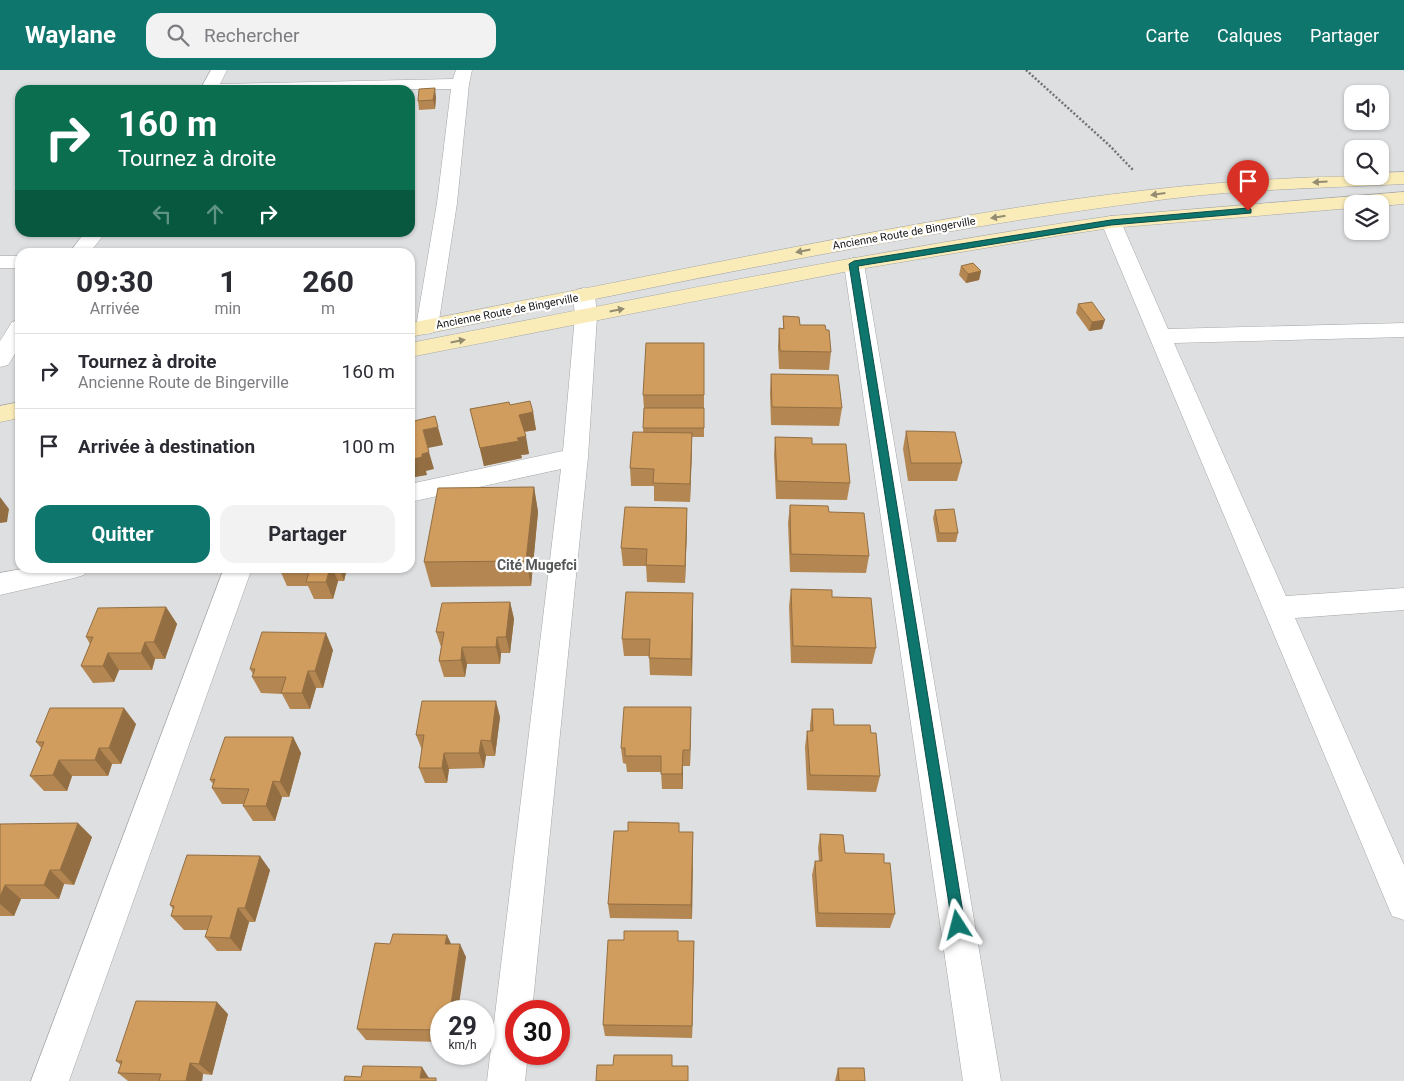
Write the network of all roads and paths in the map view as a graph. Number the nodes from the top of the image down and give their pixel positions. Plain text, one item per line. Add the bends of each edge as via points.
1 (219, 70) edge
2 (1026, 70) edge
3 (462, 77) edge
4 (210, 85) edge
5 (292, 85) edge
6 (1134, 171) dead end
7 (1404, 178) edge
8 (1404, 198) edge
9 (1111, 222) junction
10 (92, 237) edge
11 (83, 248) edge
12 (0, 262) edge
13 (15, 262) edge
14 (854, 264) junction
15 (585, 306) junction
16 (418, 328) edge
17 (1404, 330) edge
18 (15, 335) edge
19 (1160, 336) junction
20 (415, 349) edge
21 (0, 360) edge
22 (15, 411) edge
23 (0, 414) edge
24 (15, 430) edge
25 (0, 433) edge
26 (575, 457) junction
27 (415, 492) edge
28 (51, 573) edge
29 (236, 573) edge
30 (0, 584) edge
31 (1404, 600) edge
32 (1277, 608) junction
33 (1404, 904) edge
34 (50, 1081) edge
35 (506, 1081) edge
36 (982, 1081) edge

1 - 4 street
2 - 6 path
3 - 5 street
3 - 16 street via 447,203
7 -> 15 street, Ancienne Route de Bingerville via 1169,193 1034,212 851,242
8 - 9 street, Ancienne Route de Bingerville
9 - 14 street, Ancienne Route de Bingerville
9 - 19 street
10 - 11 street
12 - 13 street
15 -> 14 street, Ancienne Route de Bingerville
14 - 36 street
15 - 16 street, Ancienne Route de Bingerville
20 -> 15 street, Ancienne Route de Bingerville
15 - 26 street
17 - 19 street
18 - 21 street
19 - 32 street
22 - 23 street
24 - 25 street
26 - 27 street
26 - 35 street
28 - 30 street
29 - 34 street
31 - 32 street
32 - 33 street

